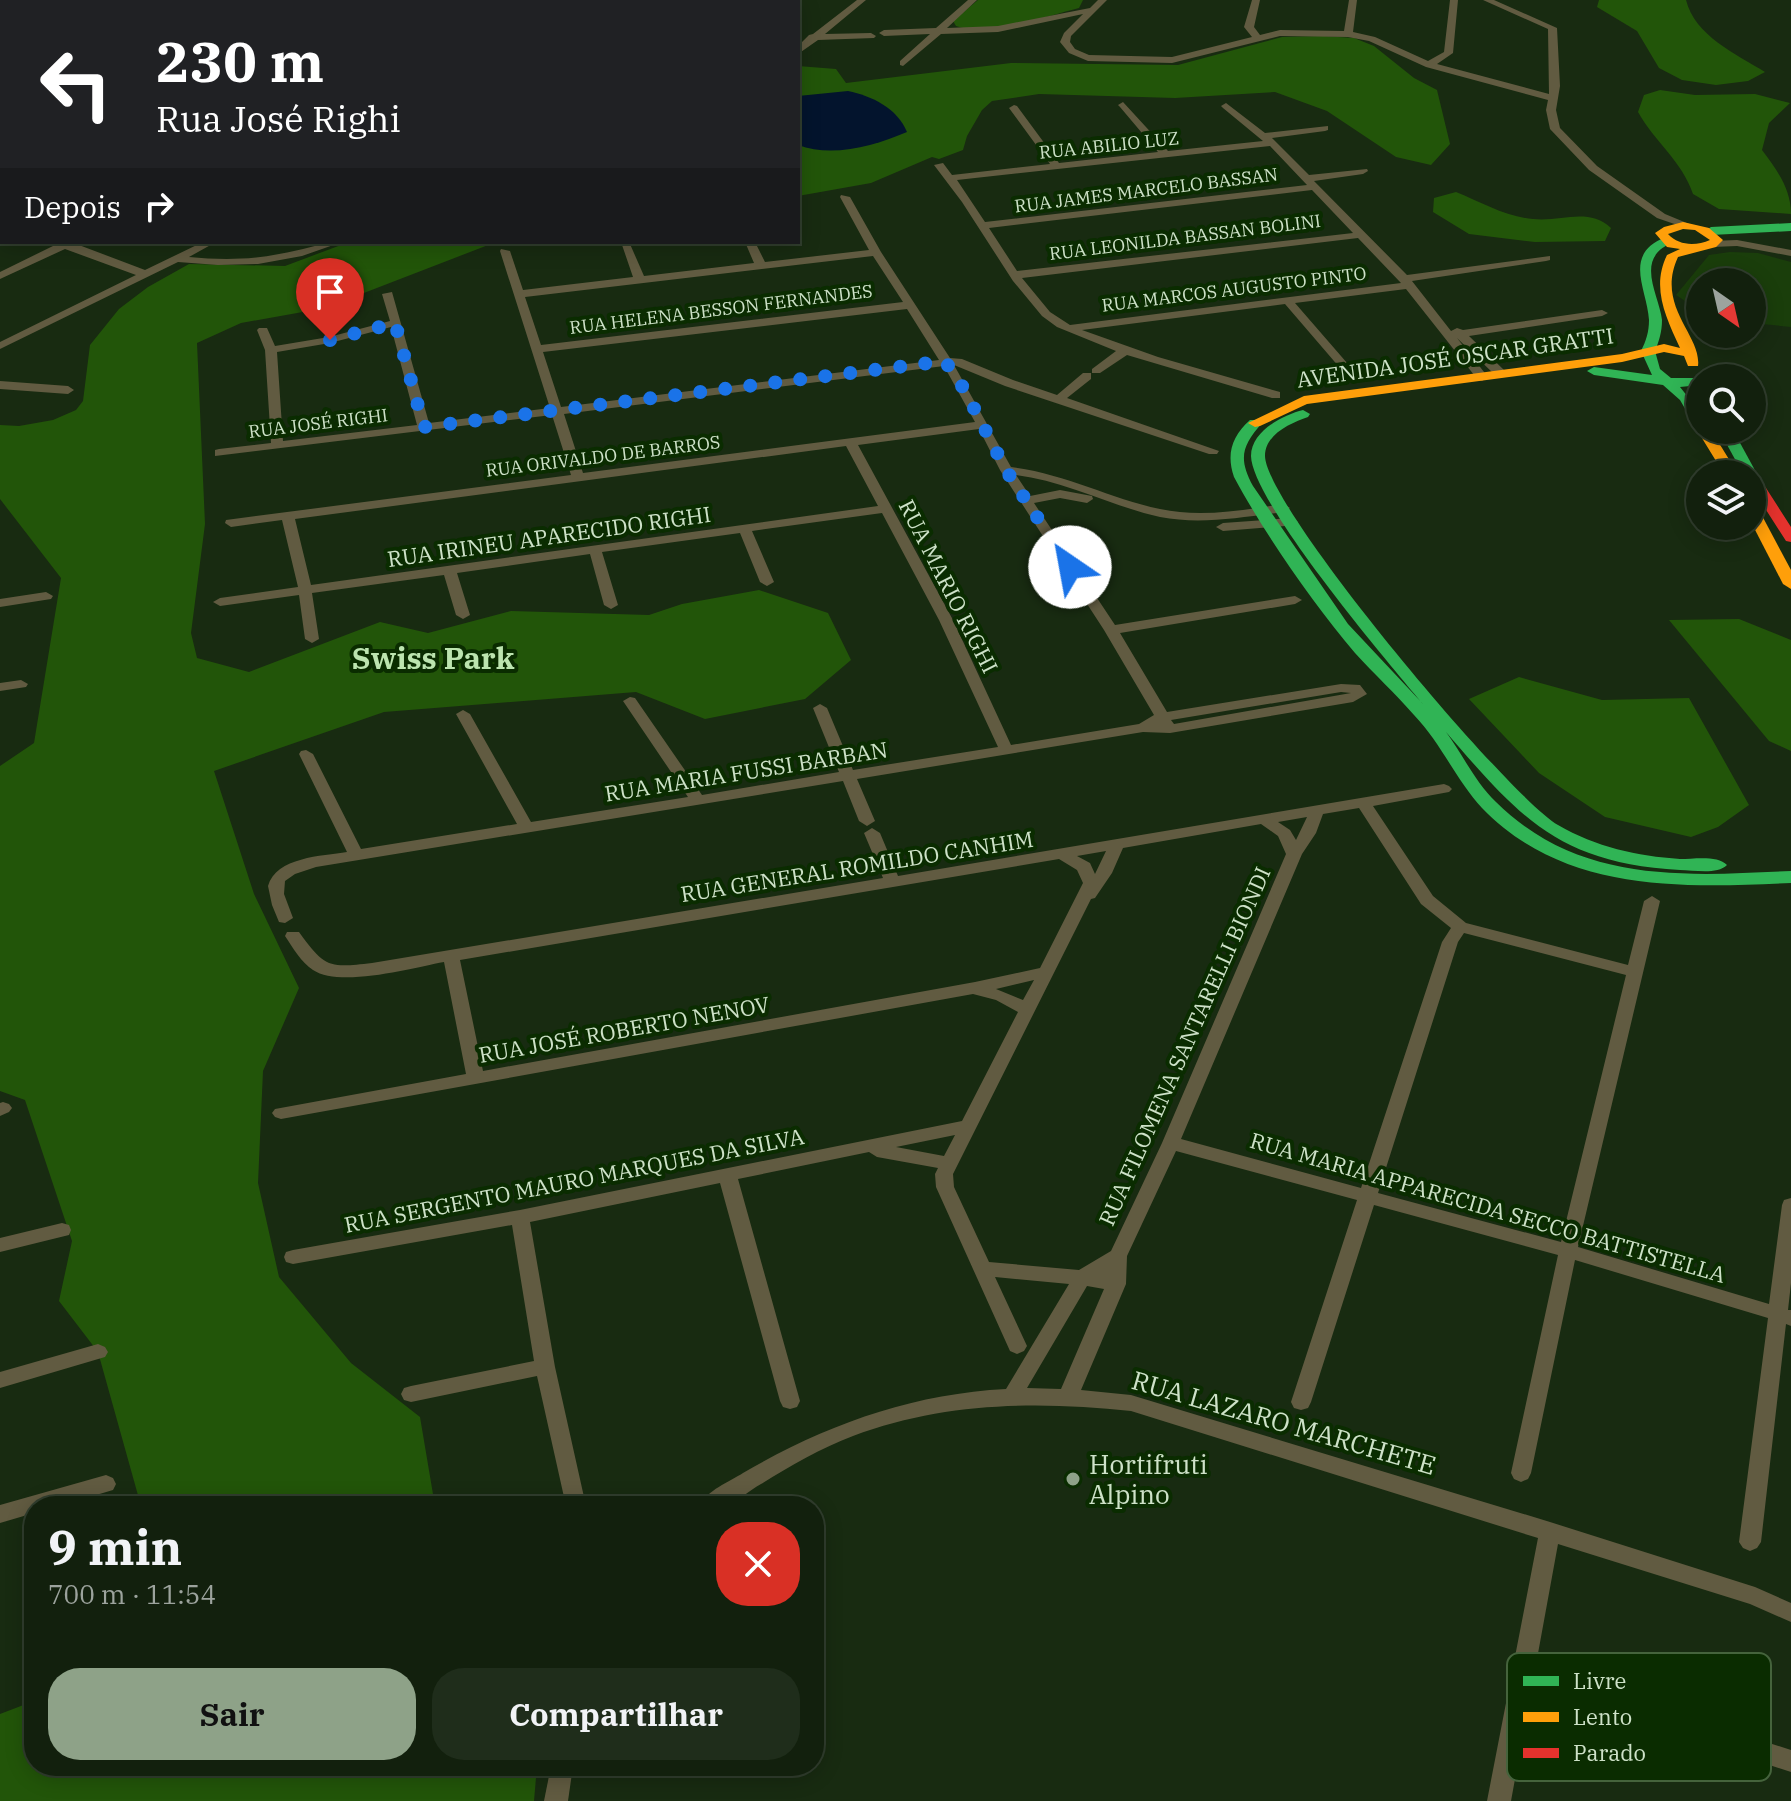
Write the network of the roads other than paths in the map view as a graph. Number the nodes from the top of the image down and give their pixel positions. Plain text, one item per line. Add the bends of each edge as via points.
1 (862, 0) edge
2 (973, 0) edge
3 (1103, 0) edge
4 (1256, 0) edge
5 (1353, 0) edge
6 (1454, 0) edge
7 (1487, 0) edge
8 (1093, 10) junction
9 (1049, 19) junction
10 (1075, 27) junction
11 (937, 32) junction
12 (884, 33) dead end
13 (1348, 34) junction
14 (871, 36) dead end
15 (800, 37) edge
16 (815, 37) junction
17 (1257, 38) junction
18 (800, 49) edge
19 (903, 63) dead end
20 (1429, 65) junction
21 (1551, 98) junction
22 (1123, 105) dead end
23 (1226, 106) dead end
24 (1014, 108) dead end
25 (1325, 128) dead end
26 (1268, 140) junction
27 (1166, 155) junction
28 (939, 165) dead end
29 (1056, 166) junction
30 (1363, 171) dead end
31 (950, 178) junction
32 (1310, 183) junction
33 (845, 197) dead end
34 (983, 225) junction
35 (1665, 228) junction
36 (1359, 235) junction
37 (1709, 241) junction
38 (1787, 242) edge
39 (62, 244) edge
40 (67, 244) edge
41 (207, 244) edge
42 (331, 244) edge
43 (625, 244) edge
44 (751, 244) edge
45 (505, 251) dead end
46 (876, 252) junction
47 (1546, 258) dead end
48 (178, 259) junction
49 (761, 266) junction
50 (145, 274) junction
51 (1015, 275) junction
52 (0, 276) edge
53 (640, 280) junction
54 (1406, 282) junction
55 (388, 294) dead end
56 (519, 294) junction
57 (1287, 300) junction
58 (909, 305) junction
59 (1602, 313) dead end
60 (1438, 321) junction
61 (1112, 322) junction
62 (395, 323) junction
63 (1064, 328) junction
64 (263, 330) dead end
65 (1463, 333) junction
66 (1448, 336) junction
67 (1104, 342) junction
68 (0, 346) edge
69 (538, 349) junction
70 (1127, 349) junction
71 (271, 350) junction
72 (1648, 351) junction
73 (1691, 354) junction
74 (945, 361) junction
75 (1694, 364) edge
76 (985, 372) junction
77 (1350, 373) dead end
78 (1501, 374) junction
79 (955, 375) junction
80 (1482, 377) junction
81 (1686, 381) edge
82 (1668, 382) junction
83 (1009, 383) junction
84 (0, 385) edge
85 (964, 389) junction
86 (68, 390) dead end
87 (1276, 395) dead end
88 (1058, 400) junction
89 (1686, 400) edge
90 (559, 411) junction
91 (981, 425) junction
92 (424, 427) junction
93 (850, 442) junction
94 (277, 446) junction
95 (1213, 451) dead end
96 (219, 453) dead end
97 (1006, 470) junction
98 (578, 477) junction
99 (1766, 499) edge
100 (1026, 501) junction
101 (884, 509) junction
102 (1288, 515) junction
103 (288, 516) junction
104 (1267, 517) junction
105 (231, 523) dead end
106 (745, 529) junction
107 (1766, 537) edge
108 (1791, 538) edge
109 (595, 550) junction
110 (449, 570) junction
111 (767, 582) dead end
112 (1791, 584) edge
113 (305, 589) junction
114 (46, 596) dead end
115 (1295, 600) dead end
116 (220, 602) dead end
117 (0, 603) edge
118 (611, 605) dead end
119 (463, 615) dead end
120 (1111, 630) junction
121 (312, 639) dead end
122 (21, 684) dead end
123 (0, 687) edge
124 (630, 701) dead end
125 (820, 708) dead end
126 (463, 714) dead end
127 (1166, 723) junction
128 (1007, 751) junction
129 (306, 754) dead end
130 (849, 777) junction
131 (1444, 789) dead end
132 (699, 801) junction
133 (1364, 804) junction
134 (1317, 810) junction
135 (1263, 819) junction
136 (527, 829) junction
137 (1116, 845) junction
138 (1063, 854) junction
139 (1294, 854) junction
140 (356, 855) junction
141 (1791, 863) edge
142 (1791, 877) edge
143 (892, 881) junction
144 (1083, 901) junction
145 (1652, 901) dead end
146 (285, 918) dead end
147 (1460, 927) junction
148 (293, 936) dead end
149 (451, 958) junction
150 (1045, 972) junction
151 (1634, 972) junction
152 (975, 988) junction
153 (1026, 1009) junction
154 (476, 1078) junction
155 (281, 1113) dead end
156 (967, 1126) junction
157 (1171, 1143) junction
158 (863, 1149) junction
159 (949, 1163) junction
160 (728, 1177) junction
161 (1366, 1195) junction
162 (1791, 1205) edge
163 (520, 1217) junction
164 (62, 1230) dead end
165 (0, 1245) edge
166 (1568, 1251) junction
167 (1118, 1256) junction
168 (293, 1257) dead end
169 (982, 1269) junction
170 (1082, 1278) junction
171 (1116, 1284) junction
172 (1783, 1316) edge
173 (1017, 1346) dead end
174 (98, 1352) dead end
175 (545, 1367) junction
176 (0, 1380) edge
177 (411, 1394) dead end
178 (1013, 1395) junction
179 (1069, 1395) junction
180 (790, 1401) dead end
181 (1301, 1402) dead end
182 (1521, 1473) dead end
183 (106, 1484) dead end
184 (64, 1496) edge
185 (574, 1496) edge
186 (725, 1496) edge
187 (24, 1507) edge
188 (0, 1514) edge
189 (1550, 1531) junction
190 (1750, 1542) dead end
191 (1755, 1596) junction
192 (1791, 1601) edge
193 (1791, 1613) edge
194 (1527, 1653) edge
195 (1771, 1755) edge
196 (1507, 1759) edge
197 (1791, 1761) edge
198 (560, 1776) edge
199 (556, 1801) edge
200 (1499, 1801) edge

1 - 16 street
2 - 11 street
3 - 8 street
4 - 17 street via 1249,27
5 - 13 street
6 - 20 street via 1448,53
7 - 21 street via 1552,28
8 - 9 street
8 - 10 street
9 - 10 street
9 - 11 street via 998,29
10 - 17 street via 1066,46 1100,60 1172,60
11 - 12 street
11 - 19 street
13 - 17 street via 1303,31
13 - 20 street
14 - 16 street
15 - 16 street
16 - 18 street
20 - 21 street
21 - 35 street via 1555,129 1563,139
22 - 27 street
23 - 26 street
24 - 29 street
25 - 26 street, RUA ABILIO LUZ
26 - 27 street, RUA ABILIO LUZ
26 - 32 street
27 - 29 street, RUA ABILIO LUZ
28 - 31 street
29 - 31 street, RUA ABILIO LUZ
30 - 32 street, RUA JAMES MARCELO BASSAN
31 - 34 street
32 - 34 street, RUA JAMES MARCELO BASSAN
32 - 36 street
33 - 46 street
34 - 51 street
35 - 37 street
35 - 37 street via 1689,226
35 - 72 street via 1646,263 1645,282 1657,325
36 - 51 street, RUA LEONILDA BASSAN BOLINI
36 - 54 street
37 - 38 street
37 - 73 street via 1667,260 1668,305
39 - 52 street
40 - 50 street
41 - 48 street
42 - 48 street via 255,262
43 - 53 street
44 - 49 street
45 - 56 street
46 - 49 street
46 - 58 street
47 - 54 street, RUA MARCOS AUGUSTO PINTO
48 - 50 street
49 - 53 street
50 - 68 street
51 - 63 street via 1044,313
53 - 56 street
54 - 57 street, RUA MARCOS AUGUSTO PINTO
54 - 60 street
55 - 62 street
56 - 69 street
57 - 61 street, RUA MARCOS AUGUSTO PINTO
57 - 77 street
58 - 69 street, RUA HELENA BESSON FERNANDES
58 - 74 street
59 - 65 street
60 - 65 street
60 - 66 street
61 - 63 street, RUA MARCOS AUGUSTO PINTO
61 - 67 street via 1101,332
62 - 71 street
62 - 92 street
63 - 67 street
64 - 71 street
65 - 66 street
65 - 78 street
66 - 80 street
67 - 70 street
69 - 90 street
70 - 87 street
70 - 88 street
71 - 94 street
72 - 73 street, AVENIDA JOSÉ OSCAR GRATTI
72 - 78 street, AVENIDA JOSÉ OSCAR GRATTI
72 - 82 street via 1654,370
73 - 75 street
74 - 76 street via 964,362
74 - 79 street
74 - 90 street, RUA JOSÉ RIGHI
76 - 79 street
76 - 83 street
78 - 80 street, AVENIDA JOSÉ OSCAR GRATTI
79 - 85 street
80 - 104 street, AVENIDA JOSÉ OSCAR GRATTI via 1318,398 1266,415 1240,440 1235,457
81 - 82 street, AVENIDA JOSÉ OSCAR GRATTI
82 - 89 street
82 - 102 street, AVENIDA JOSÉ OSCAR GRATTI via 1596,371 1315,409 1278,426 1259,446 1258,463
83 - 85 street
83 - 88 street
84 - 86 street
85 - 91 street
88 - 95 street
90 - 92 street, RUA JOSÉ RIGHI
90 - 98 street
91 - 93 street, RUA ORIVALDO DE BARROS
91 - 97 street
92 - 94 street, RUA JOSÉ RIGHI
93 - 98 street, RUA ORIVALDO DE BARROS
93 - 101 street, RUA MARIO RIGHI
94 - 96 street, RUA JOSÉ RIGHI
97 - 100 street
97 - 104 street via 1034,472 1158,513
98 - 103 street, RUA ORIVALDO DE BARROS
99 - 108 street
100 - 104 street via 1074,495 1150,520 1203,528
100 - 120 street
101 - 106 street, RUA IRINEU APARECIDO RIGHI
101 - 128 street, RUA MARIO RIGHI via 946,620
102 - 104 street
102 - 141 street, AVENIDA JOSÉ OSCAR GRATTI via 1337,589 1537,822 1602,853 1641,863
103 - 105 street, RUA ORIVALDO DE BARROS
103 - 113 street
104 - 142 street, AVENIDA JOSÉ OSCAR GRATTI via 1371,661 1427,718 1489,805 1516,831 1596,870 1653,882
106 - 109 street, RUA IRINEU APARECIDO RIGHI
106 - 111 street
107 - 112 street
109 - 110 street, RUA IRINEU APARECIDO RIGHI
109 - 118 street
110 - 113 street, RUA IRINEU APARECIDO RIGHI
110 - 119 street
113 - 116 street, RUA IRINEU APARECIDO RIGHI
113 - 121 street
114 - 117 street
115 - 120 street
120 - 127 street
122 - 123 street
124 - 132 street
125 - 130 street
126 - 136 street
127 - 127 street via 1353,698 1360,694 1355,688 1341,688
127 - 128 street, RUA MARIA FUSSI BARBAN
128 - 130 street, RUA MARIA FUSSI BARBAN
129 - 140 street
130 - 132 street, RUA MARIA FUSSI BARBAN
130 - 143 street
131 - 133 street, RUA GENERAL ROMILDO CANHIM
132 - 136 street, RUA MARIA FUSSI BARBAN
133 - 134 street, RUA GENERAL ROMILDO CANHIM
133 - 147 street via 1419,889
134 - 135 street, RUA GENERAL ROMILDO CANHIM
134 - 139 street, RUA FILOMENA SANTARELLI BIONDI
135 - 137 street, RUA GENERAL ROMILDO CANHIM
135 - 139 street, RUA FILOMENA SANTARELLI BIONDI via 1285,833
136 - 140 street, RUA MARIA FUSSI BARBAN
137 - 138 street, RUA GENERAL ROMILDO CANHIM
137 - 144 street
138 - 143 street, RUA GENERAL ROMILDO CANHIM
138 - 144 street via 1089,875
139 - 157 street, RUA FILOMENA SANTARELLI BIONDI
140 - 146 street via 283,873 274,891
143 - 149 street, RUA GENERAL ROMILDO CANHIM
144 - 150 street
145 - 151 street
147 - 151 street
147 - 161 street via 1450,942
148 - 149 street, RUA GENERAL ROMILDO CANHIM via 316,968 332,972
149 - 154 street
150 - 152 street, RUA JOSÉ ROBERTO NENOV
150 - 153 street
151 - 166 street
152 - 153 street
152 - 154 street, RUA JOSÉ ROBERTO NENOV
153 - 156 street
154 - 155 street, RUA JOSÉ ROBERTO NENOV
156 - 158 street, RUA SERGENTO MAURO MARQUES DA SILVA
156 - 159 street
157 - 161 street, RUA MARIA APPARECIDA SECCO BATTISTELLA
157 - 167 street, RUA FILOMENA SANTARELLI BIONDI
158 - 159 street, RUA SERGENTO MAURO MARQUES DA SILVA
158 - 160 street, RUA SERGENTO MAURO MARQUES DA SILVA
159 - 169 street via 945,1187
160 - 163 street, RUA SERGENTO MAURO MARQUES DA SILVA
160 - 180 street
161 - 166 street, RUA MARIA APPARECIDA SECCO BATTISTELLA
161 - 181 street
162 - 172 street
163 - 168 street, RUA SERGENTO MAURO MARQUES DA SILVA
163 - 175 street
164 - 165 street
166 - 172 street, RUA MARIA APPARECIDA SECCO BATTISTELLA
166 - 182 street
167 - 170 street, RUA FILOMENA SANTARELLI BIONDI
167 - 171 street, RUA FILOMENA SANTARELLI BIONDI
169 - 170 street
169 - 173 street
170 - 171 street
170 - 178 street
171 - 179 street, RUA FILOMENA SANTARELLI BIONDI
172 - 190 street
174 - 176 street
175 - 177 street
175 - 185 street
178 - 179 street, RUA LAZARO MARCHETE
178 - 186 street, RUA LAZARO MARCHETE via 899,1412 843,1431 785,1457
179 - 189 street, RUA LAZARO MARCHETE via 1131,1403
183 - 184 street
187 - 188 street
189 - 191 street, RUA LAZARO MARCHETE
189 - 194 street
191 - 192 street, RUA LAZARO MARCHETE
191 - 193 street, RUA LAZARO MARCHETE
195 - 197 street
196 - 200 street
198 - 199 street

